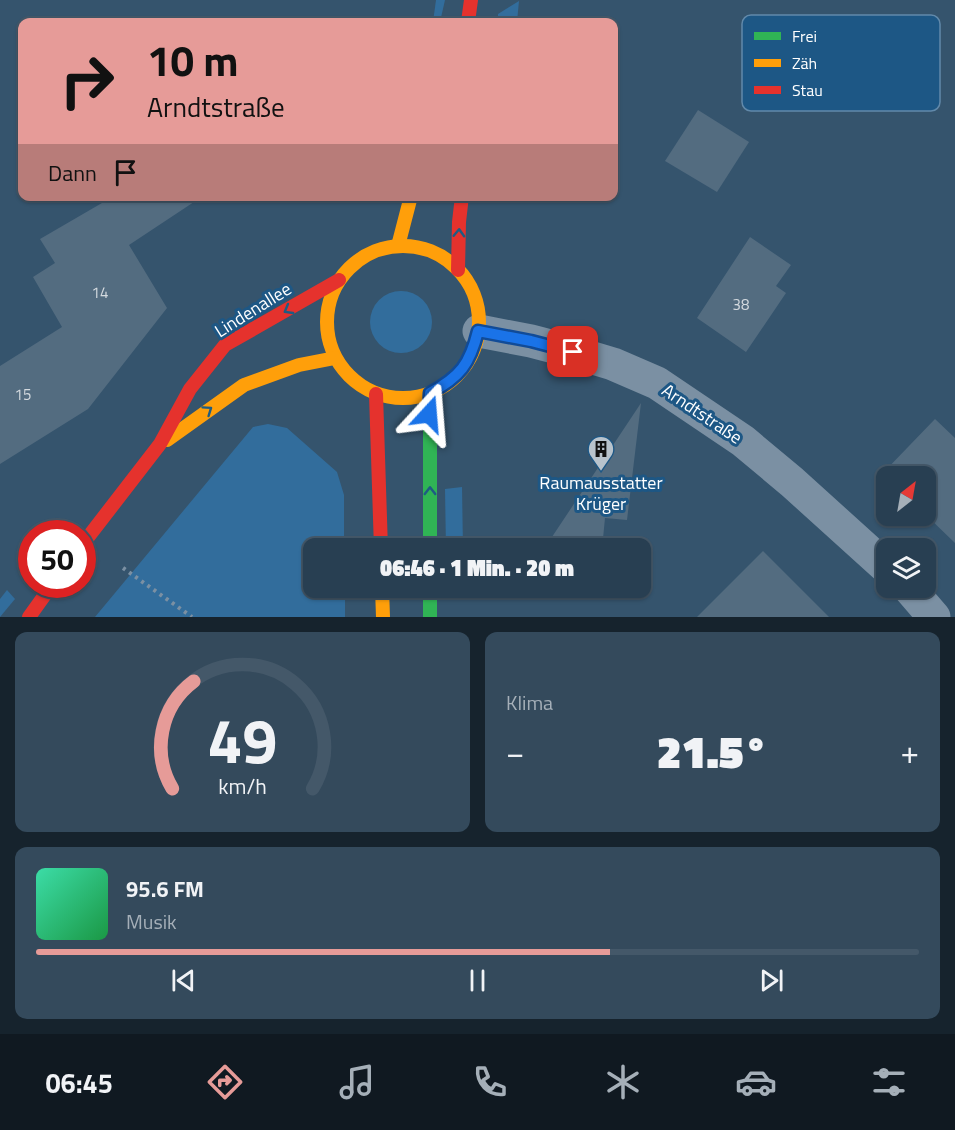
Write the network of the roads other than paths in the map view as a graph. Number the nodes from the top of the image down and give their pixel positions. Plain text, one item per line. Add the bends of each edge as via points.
1 (471, 0) edge
2 (469, 18) edge
3 (410, 201) edge
4 (462, 201) edge
5 (398, 246) junction
6 (458, 270) junction
7 (339, 280) junction
8 (478, 331) junction
9 (335, 358) junction
10 (430, 393) junction
11 (376, 394) junction
12 (160, 444) junction
13 (96, 527) edge
14 (381, 538) edge
15 (430, 538) edge
16 (876, 558) edge
17 (43, 598) edge
18 (382, 598) edge
19 (430, 598) edge
20 (918, 598) edge
21 (29, 617) edge
22 (383, 617) edge
23 (430, 617) edge
24 (934, 617) edge

1 - 2 main road
3 - 5 main road
6 -> 4 main road
5 - 6 main road via 420,248 441,256
5 - 7 main road via 375,251 355,263
6 - 8 main road via 471,288 478,309
7 - 9 main road via 326,318
7 -> 12 main road, Lindenallee via 225,345 190,389
8 - 10 main road via 474,351 463,369 449,383
8 - 16 street, Arndtstraße via 573,352 657,383 743,441
9 - 11 main road via 346,373
12 -> 9 main road, Lindenallee via 244,385 299,365
10 - 11 main road via 413,398
15 -> 10 main road
11 - 14 main road
12 - 13 main road, Lindenallee
17 - 21 main road
18 - 22 main road
19 - 23 main road
20 - 24 street

